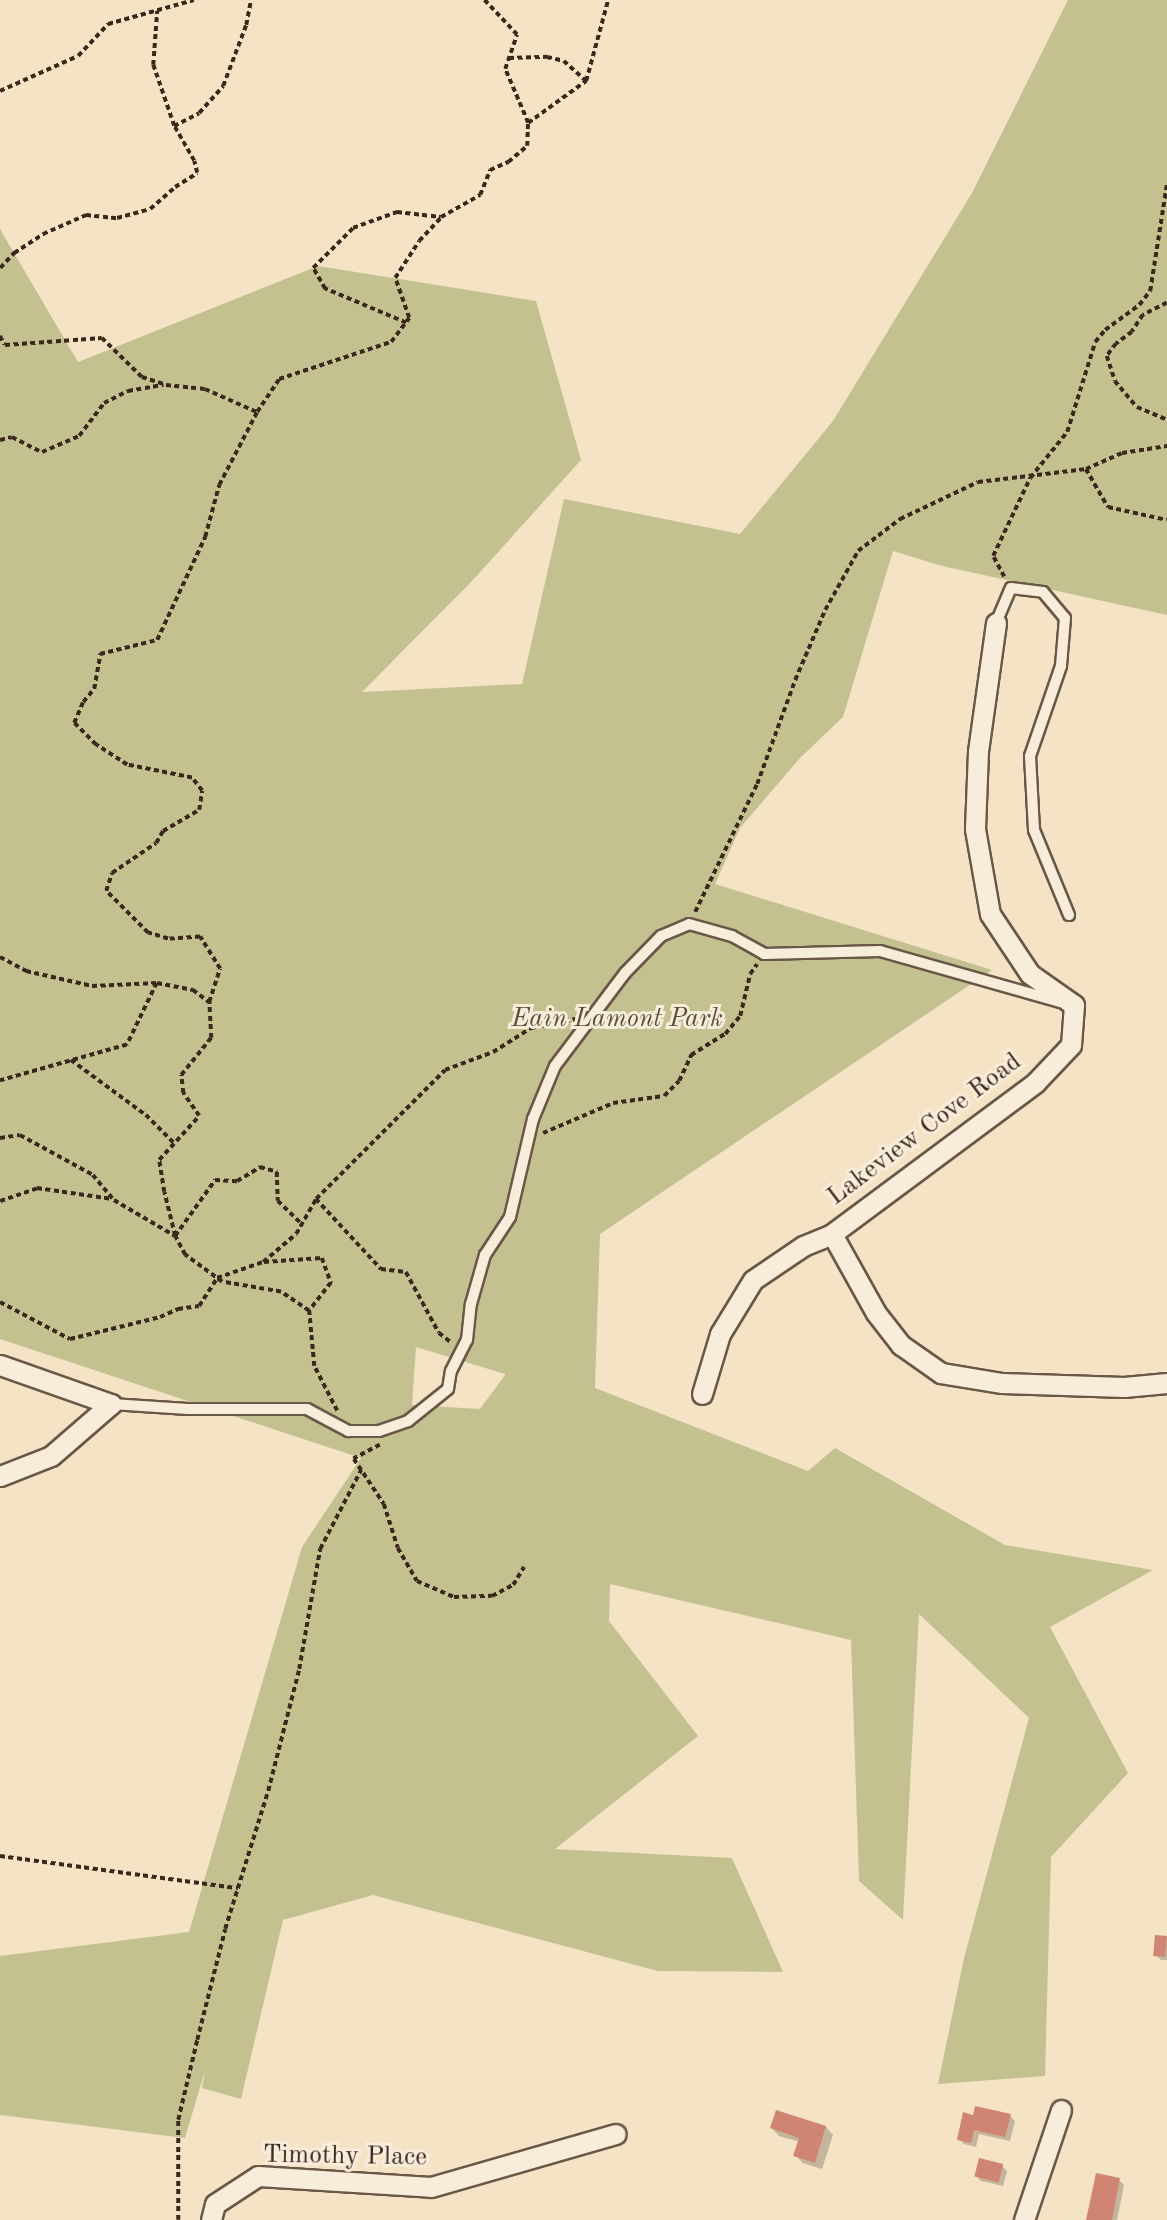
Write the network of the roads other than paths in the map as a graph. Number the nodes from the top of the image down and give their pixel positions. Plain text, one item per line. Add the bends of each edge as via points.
1 (996, 623) joint
2 (1069, 915) dead end
3 (1074, 1005) junction
4 (832, 1234) junction
5 (0, 1365) edge
6 (1167, 1383) edge
7 (702, 1394) dead end
8 (111, 1404) junction
9 (0, 1476) edge
10 (1061, 2110) dead end
11 (616, 2134) dead end
12 (211, 2220) edge
13 (1024, 2220) edge

1 - 2 lane via 1011,588 1043,592 1065,618 1061,666 1030,756 1034,830
1 - 3 street via 978,751 975,829 990,914 1030,974
3 - 4 street, Lakeview Cove Road via 1070,1045 1035,1083
3 - 8 lane via 880,951 764,954 732,936 689,924 661,936 625,972 555,1066 528,1139 510,1217 485,1255 471,1304 467,1340 451,1371 448,1389 408,1421 379,1431 348,1432 307,1409
4 - 6 street, Lakeview Cove Road via 876,1313 901,1345 941,1373 1002,1383 1124,1387
4 - 7 street via 803,1246 753,1280 720,1334
5 - 8 street
8 - 9 street via 51,1456
10 - 13 street
11 - 12 street, Timothy Place via 431,2187 258,2176 215,2204

